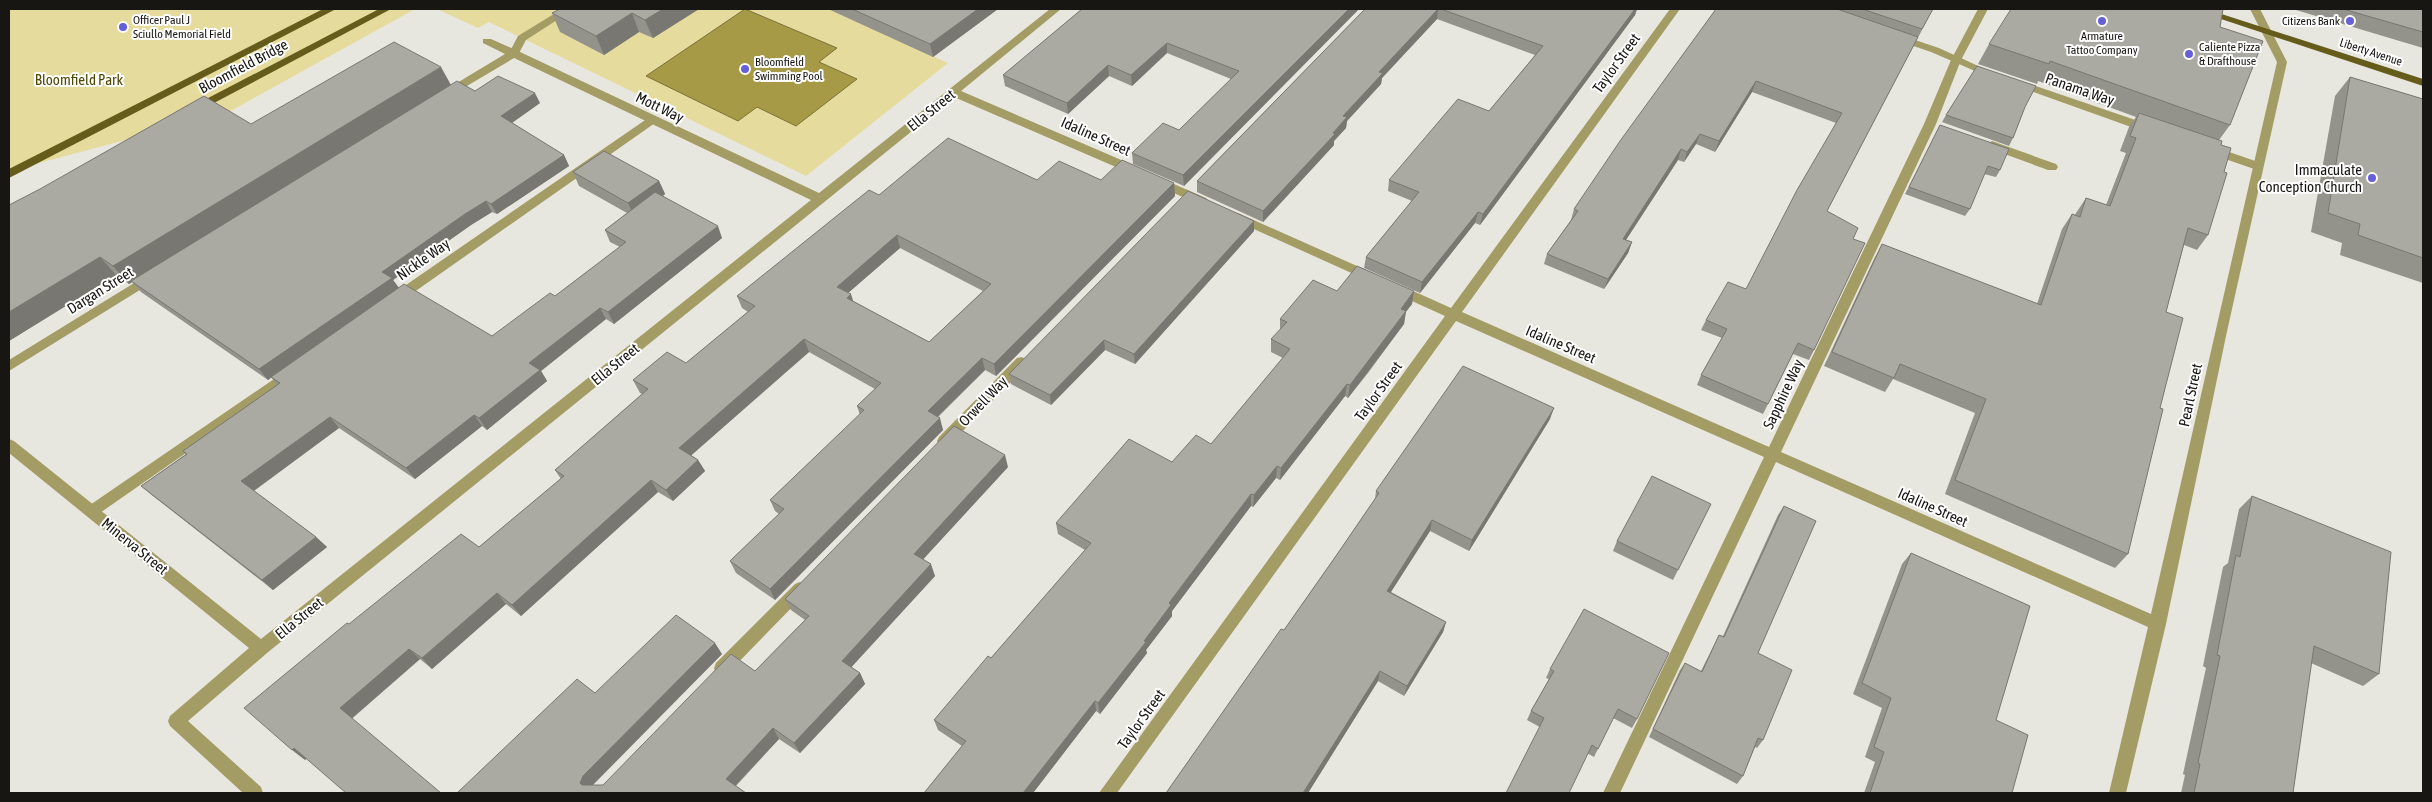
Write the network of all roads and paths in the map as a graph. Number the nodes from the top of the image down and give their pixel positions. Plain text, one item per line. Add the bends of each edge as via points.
1 (331, 9) edge
2 (386, 9) edge
3 (569, 9) edge
4 (1056, 9) edge
5 (1676, 9) edge
6 (1983, 9) edge
7 (2196, 9) edge
8 (2255, 9) edge
9 (2264, 30) junction
10 (1882, 32) edge
11 (487, 41) dead end
12 (514, 53) junction
13 (1956, 60) junction
14 (2423, 83) edge
15 (953, 92) junction
16 (438, 100) edge
17 (184, 114) edge
18 (651, 120) junction
19 (2162, 133) edge
20 (1977, 140) edge
21 (2200, 146) edge
22 (2257, 166) junction
23 (2052, 167) dead end
24 (9, 174) edge
25 (820, 198) junction
26 (160, 272) edge
27 (383, 307) edge
28 (1453, 315) junction
29 (1033, 351) edge
30 (302, 364) edge
31 (9, 366) edge
32 (9, 444) edge
33 (935, 451) edge
34 (1773, 454) junction
35 (92, 511) junction
36 (809, 579) edge
37 (2158, 624) junction
38 (262, 648) junction
39 (711, 679) edge
40 (255, 793) edge
41 (1107, 793) edge
42 (1611, 793) edge
43 (2118, 793) edge

1 - 24 main road, Bloomfield Bridge
2 - 17 main road, Bloomfield Bridge
3 - 12 street via 522,38
4 - 15 street, Ella Street
5 - 28 street, Taylor Street
6 - 13 street, Sapphire Way
7 - 9 main road, Liberty Avenue
8 - 9 street, Pearl Street
9 - 14 main road, Liberty Avenue
9 - 22 street, Pearl Street via 2282,62
10 - 13 street, Panama Way
11 - 12 street, Mott Way
12 - 16 street
12 - 18 street, Mott Way
13 - 19 street, Panama Way
13 - 34 street, Sapphire Way via 1935,125
15 - 25 street, Ella Street
15 - 28 street, Idaline Street
18 - 25 street, Mott Way
18 - 27 street, Nickle Way
20 - 23 street
21 - 22 street
22 - 37 street, Pearl Street
25 - 38 street, Ella Street
26 - 31 street, Dargan Street
28 - 34 street, Idaline Street
28 - 41 street, Taylor Street
29 - 33 street, Orwell Way
30 - 35 street
32 - 35 street, Minerva Street
34 - 37 street, Idaline Street
34 - 42 street, Sapphire Way
35 - 38 street, Minerva Street
36 - 39 street
37 - 43 street, Pearl Street
38 - 40 street, Ella Street via 176,721

